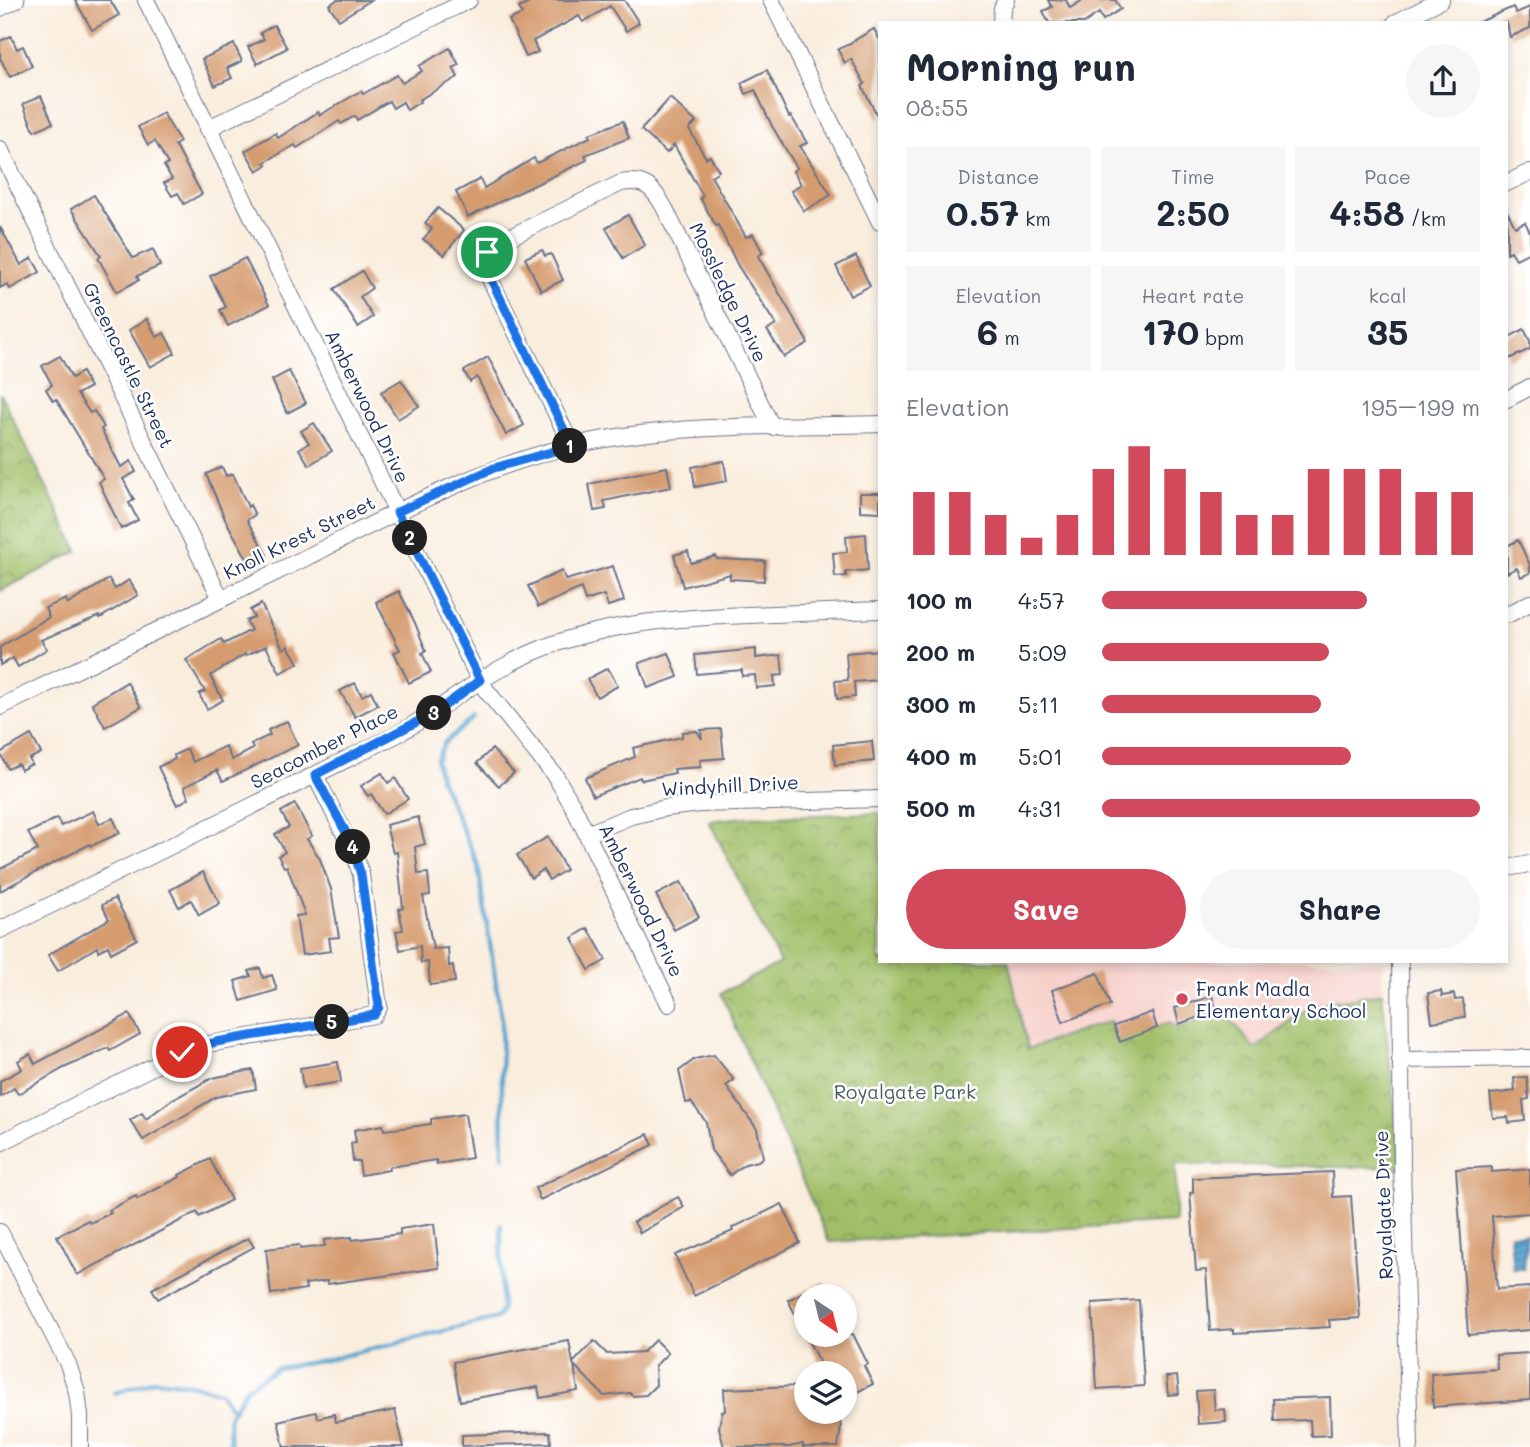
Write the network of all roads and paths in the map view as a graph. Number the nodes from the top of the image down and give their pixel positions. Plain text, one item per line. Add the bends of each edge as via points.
1 (16, 0) edge
2 (146, 0) edge
3 (469, 0) edge
4 (771, 0) edge
5 (1441, 0) edge
6 (0, 8) edge
7 (1399, 21) edge
8 (207, 129) junction
9 (0, 149) edge
10 (1530, 172) edge
11 (1508, 183) edge
12 (878, 218) edge
13 (1530, 387) edge
14 (1508, 398) edge
15 (878, 424) edge
16 (772, 427) junction
17 (572, 446) junction
18 (397, 512) junction
19 (221, 599) junction
20 (1530, 603) edge
21 (878, 610) edge
22 (1508, 614) edge
23 (480, 680) junction
24 (0, 707) edge
25 (315, 775) junction
26 (878, 799) edge
27 (587, 834) junction
28 (1530, 864) edge
29 (1508, 868) edge
30 (0, 930) edge
31 (1400, 963) edge
32 (669, 1004) dead end
33 (1530, 1058) edge
34 (1400, 1060) junction
35 (0, 1143) edge
36 (0, 1232) edge
37 (80, 1447) edge
38 (1410, 1447) edge

1 - 6 street
2 - 8 street, Amberwood Drive
3 - 8 street
4 - 12 street
5 - 7 street
8 - 18 street, Amberwood Drive
9 - 19 street, Greencastle Street
10 - 11 street
13 - 14 street
15 - 16 street, Knoll Krest Street
16 - 17 street, Knoll Krest Street via 711,428
16 - 17 street, Mossledge Drive via 656,192 641,182 621,183 487,252 488,273
17 - 18 street, Knoll Krest Street via 494,468
18 - 19 street, Knoll Krest Street
18 - 23 street, Amberwood Drive
19 - 24 street, Knoll Krest Street
20 - 22 street
21 - 23 street, Seacomber Place via 647,622 558,643
23 - 25 street, Seacomber Place via 427,717
23 - 27 street, Amberwood Drive via 556,777
25 - 30 street, Seacomber Place
25 - 35 street via 350,840 361,875 379,1007 374,1015 198,1046
26 - 27 street, Windyhill Drive via 666,808
27 - 32 street, Amberwood Drive
28 - 29 street
31 - 34 street, Royalgate Drive
33 - 34 street
34 - 38 street, Royalgate Drive
36 - 37 street via 68,1364 77,1392

